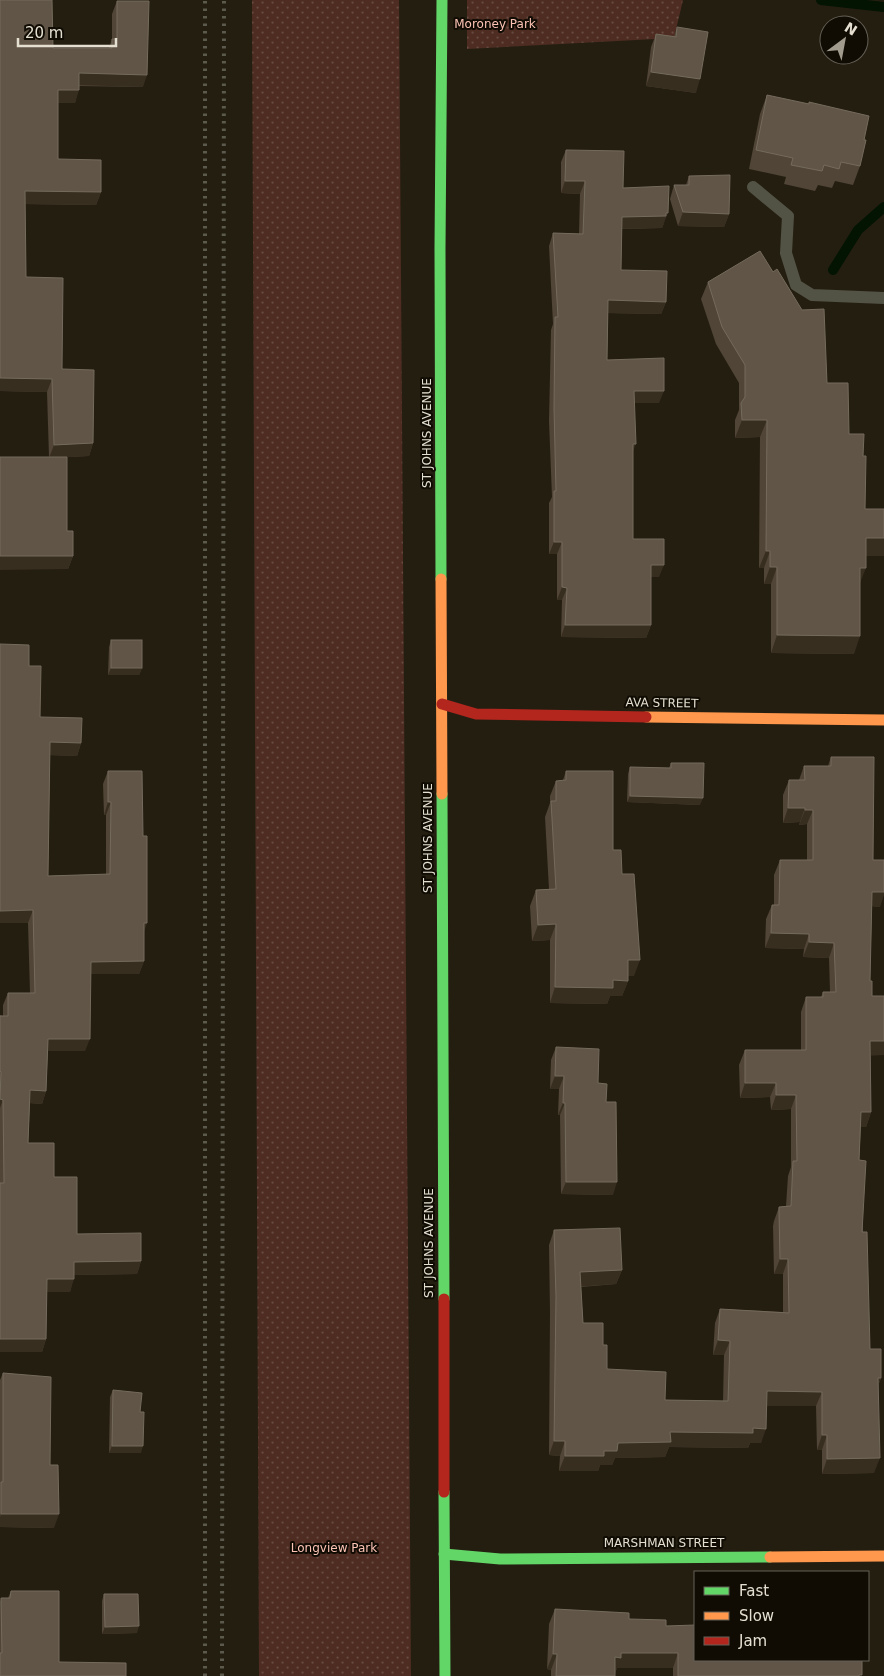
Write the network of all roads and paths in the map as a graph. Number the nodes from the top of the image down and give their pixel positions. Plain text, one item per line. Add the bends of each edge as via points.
1 (442, 0) edge
2 (752, 187) dead end
3 (884, 298) edge
4 (442, 704) junction
5 (884, 720) edge
6 (444, 1554) junction
7 (884, 1556) edge
8 (445, 1676) edge

1 - 4 street, ST JOHNS AVENUE
2 - 3 lane via 788,216 786,253 796,285 812,295
4 - 5 street, AVA STREET via 476,714
4 - 6 street, ST JOHNS AVENUE
6 - 7 street, MARSHMAN STREET via 500,1559
6 - 8 street, ST JOHNS AVENUE

